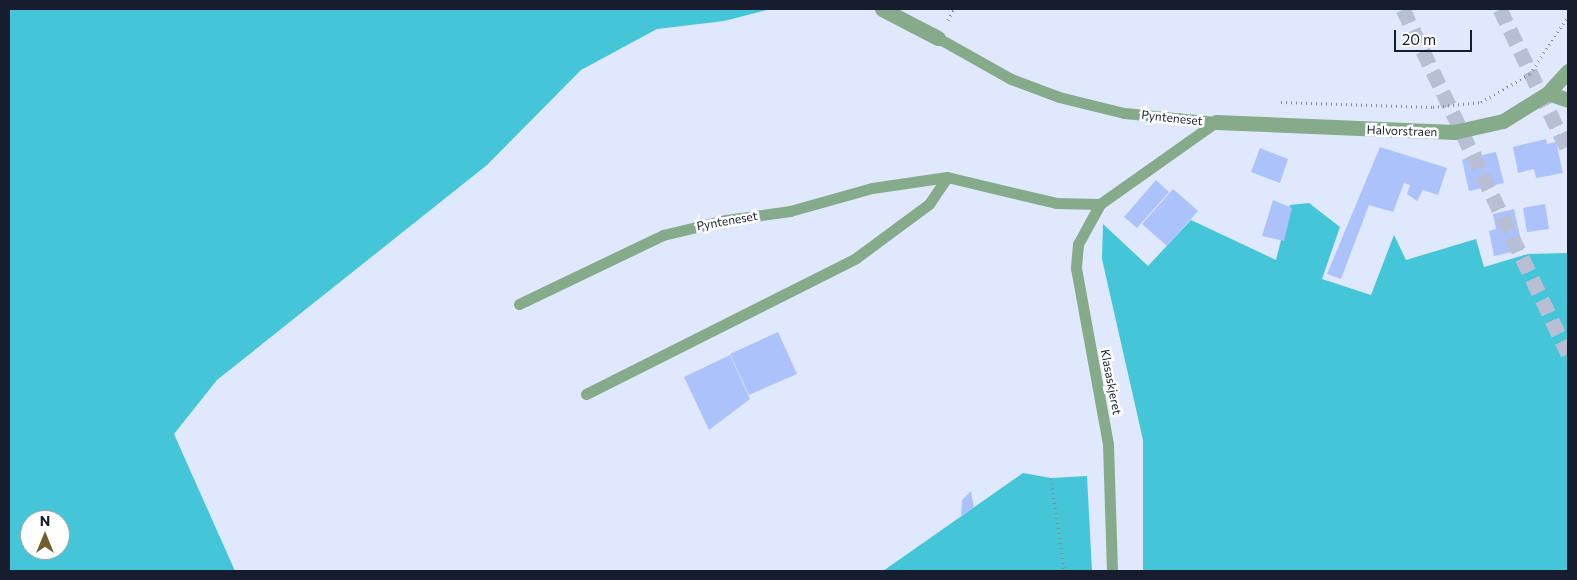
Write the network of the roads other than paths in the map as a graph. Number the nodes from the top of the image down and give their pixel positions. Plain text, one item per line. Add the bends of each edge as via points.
1 (882, 9) edge
2 (938, 38) joint
3 (1568, 71) edge
4 (1548, 93) junction
5 (1568, 100) edge
6 (1216, 122) junction
7 (947, 177) junction
8 (1100, 204) junction
9 (519, 304) dead end
10 (586, 394) dead end
11 (1112, 571) edge

1 - 2 street, Pynteneset
2 - 6 lane, Pynteneset via 1011,79 1082,104
3 - 4 street, Halvorstraen
4 - 5 street
4 - 6 street, Halvorstraen via 1503,121 1454,132
6 - 8 lane, Pynteneset
7 - 8 lane, Pynteneset via 1056,203
7 - 9 lane, Pynteneset via 872,188 790,211 726,220 663,235
7 - 10 lane via 929,204 856,258
8 - 11 lane, Klasaskjeret via 1078,244 1076,268 1108,444

